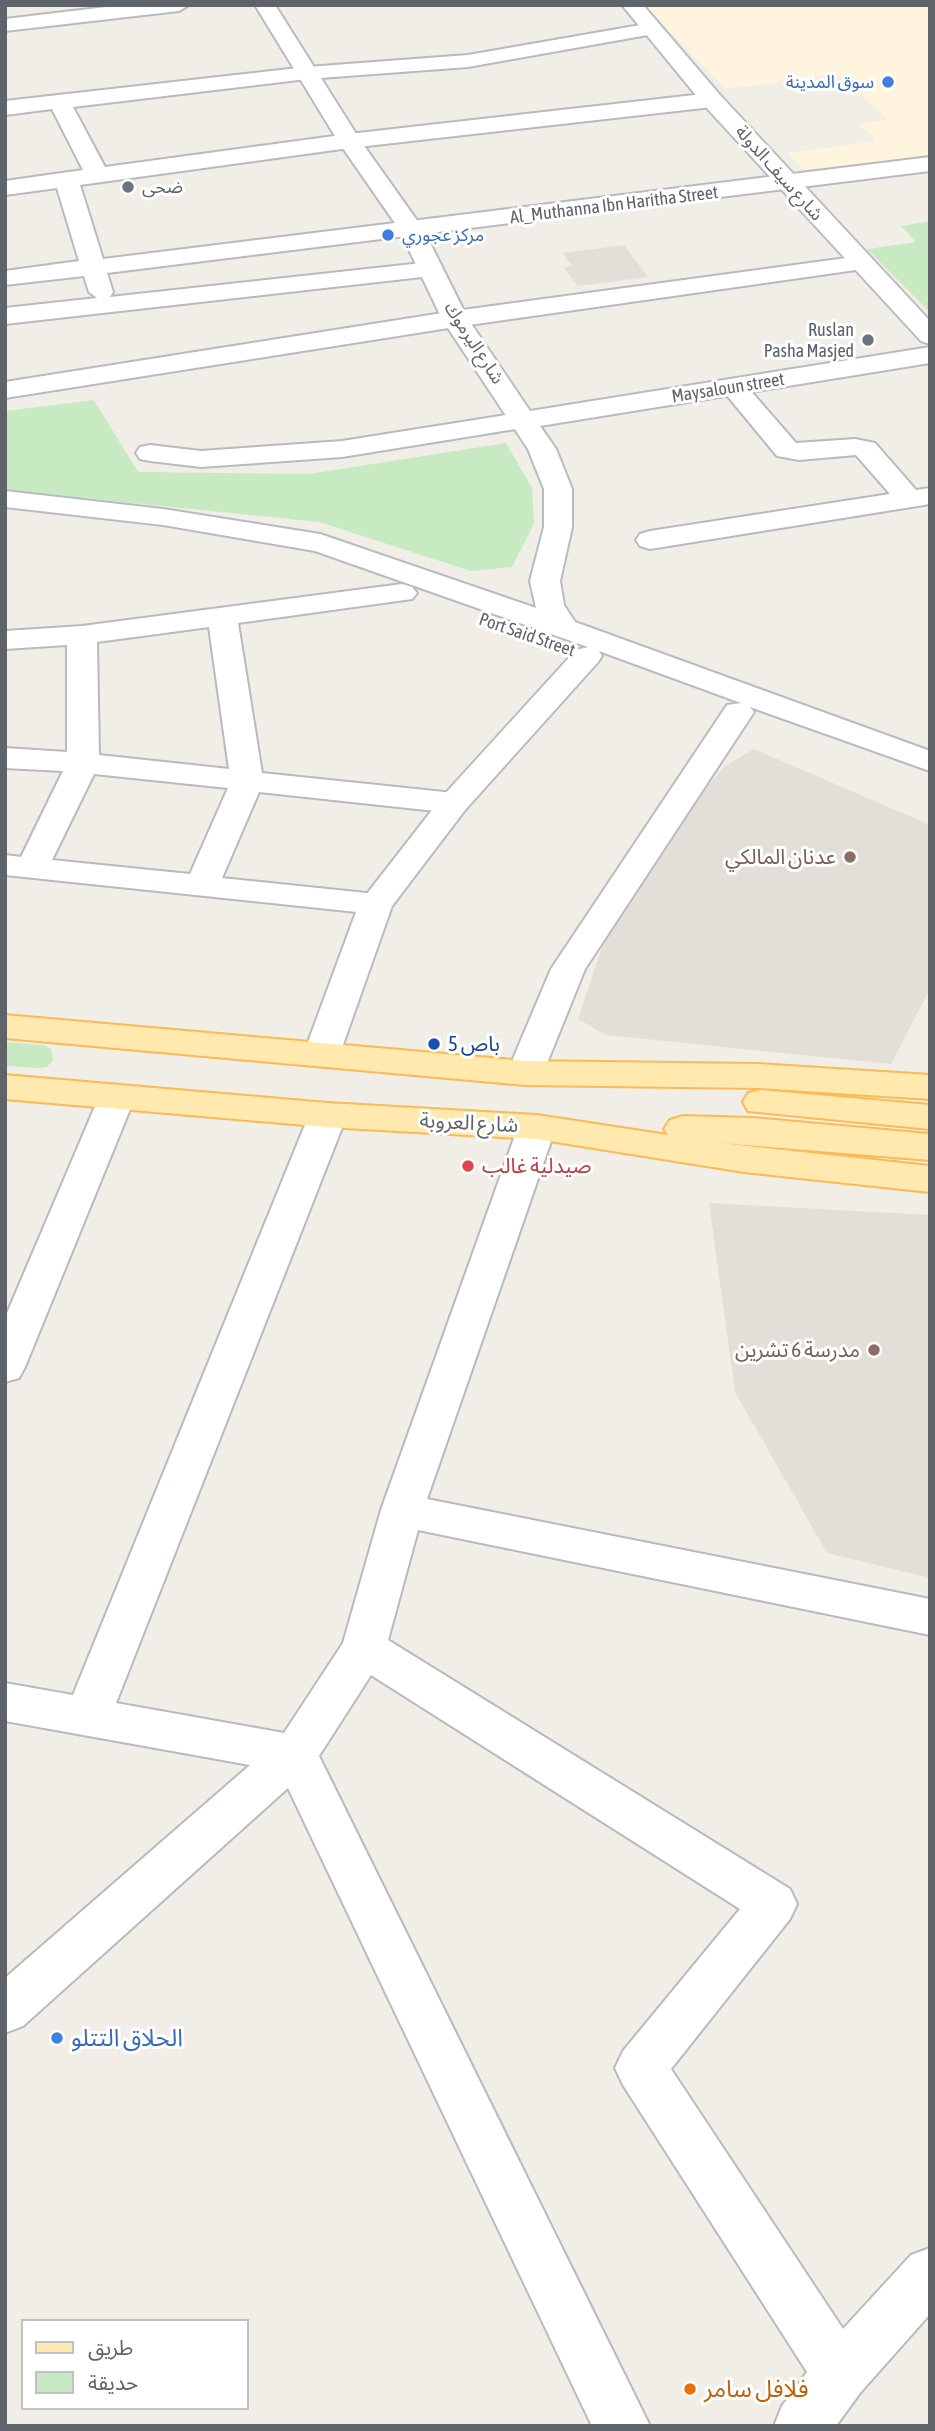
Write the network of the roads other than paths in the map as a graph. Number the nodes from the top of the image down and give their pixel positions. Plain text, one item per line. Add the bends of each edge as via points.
1 (180, 5) edge
2 (265, 5) edge
3 (632, 5) edge
4 (91, 10) edge
5 (5, 25) edge
6 (652, 29) junction
7 (307, 73) junction
8 (712, 100) junction
9 (59, 102) junction
10 (5, 108) edge
11 (349, 141) junction
12 (930, 164) edge
13 (98, 177) junction
14 (67, 181) junction
15 (788, 183) junction
16 (5, 188) edge
17 (411, 229) junction
18 (862, 263) junction
19 (94, 268) junction
20 (431, 269) junction
21 (5, 278) edge
22 (105, 304) junction
23 (5, 316) edge
24 (455, 318) junction
25 (930, 336) edge
26 (930, 355) edge
27 (733, 387) junction
28 (5, 390) edge
29 (525, 420) junction
30 (150, 453) dead end
31 (920, 498) edge
32 (5, 499) edge
33 (116, 511) junction
34 (650, 540) dead end
35 (402, 593) junction
36 (222, 616) junction
37 (564, 628) junction
38 (82, 635) junction
39 (5, 640) edge
40 (587, 656) junction
41 (738, 712) junction
42 (5, 758) edge
43 (930, 762) edge
44 (83, 763) junction
45 (247, 781) junction
46 (930, 784) edge
47 (454, 803) junction
48 (19, 866) edge
49 (202, 885) junction
50 (376, 904) junction
51 (5, 1026) edge
52 (323, 1053) junction
53 (525, 1073) junction
54 (5, 1087) edge
55 (930, 1087) edge
56 (117, 1097) junction
57 (328, 1115) junction
58 (930, 1117) edge
59 (537, 1127) junction
60 (930, 1147) edge
61 (930, 1179) edge
62 (5, 1367) edge
63 (402, 1510) junction
64 (930, 1617) edge
65 (364, 1648) junction
66 (5, 1702) edge
67 (88, 1715) junction
68 (295, 1754) junction
69 (5, 2010) edge
70 (930, 2274) edge
71 (840, 2372) junction
72 (622, 2426) edge
73 (802, 2426) edge

1 - 4 street
2 - 7 street, شارع اليرموك
3 - 6 street, شارع سيف الدولة
4 - 5 street
6 - 7 street via 468,61
6 - 8 street, شارع سيف الدولة
7 - 9 street
7 - 11 street, شارع اليرموك
8 - 11 street
8 - 15 street, شارع سيف الدولة
9 - 10 street
9 - 13 street
11 - 13 street
11 - 17 street, شارع اليرموك
12 - 15 street, Al_Muthanna Ibn Haritha Street
13 - 14 street
14 - 16 street
14 - 19 street
15 - 17 street, Al_Muthanna Ibn Haritha Street
15 - 18 street, شارع سيف الدولة
17 - 19 street, Al_Muthanna Ibn Haritha Street
17 - 20 street, شارع اليرموك
18 - 24 street
18 - 25 street, شارع سيف الدولة
19 - 21 street, Al_Muthanna Ibn Haritha Street
19 - 22 street
20 - 22 street
20 - 24 street, شارع اليرموك
22 - 23 street
24 - 28 street
24 - 29 street, شارع اليرموك
26 - 27 street, Maysaloun street
27 - 29 street, Maysaloun street
27 - 31 street via 787,450 865,449
29 - 30 street, Maysaloun street via 272,456 201,459
29 - 37 street, شارع اليرموك via 558,489 558,527 545,581 550,605
31 - 34 street
32 - 33 street
33 - 35 street, Port Said Street via 233,544 322,562
33 - 37 street via 320,543
35 - 36 street
35 - 40 street, Port Said Street
36 - 38 street
36 - 45 street
37 - 43 street
38 - 39 street
38 - 44 street
40 - 41 street, Port Said Street
40 - 47 street
41 - 46 street, Port Said Street
41 - 53 street via 568,969
42 - 44 street
44 - 45 street
44 - 48 street
45 - 47 street
45 - 49 street
47 - 50 street
48 - 49 street
49 - 50 street
50 - 52 street
51 - 52 main road
52 - 53 main road
53 - 55 main road via 758,1076
53 - 58 main road via 755,1102
54 - 56 main road, شارع العروبة
56 - 57 main road, شارع العروبة
56 - 62 street
57 - 59 main road, شارع العروبة
57 - 67 street
59 - 60 main road via 753,1131
59 - 61 main road, شارع العروبة via 744,1159
59 - 63 street
63 - 64 street
63 - 65 street
65 - 68 street
65 - 71 street via 772,1904 641,2068
66 - 67 street
67 - 68 street
68 - 69 street
68 - 72 street
70 - 71 street
71 - 73 street

